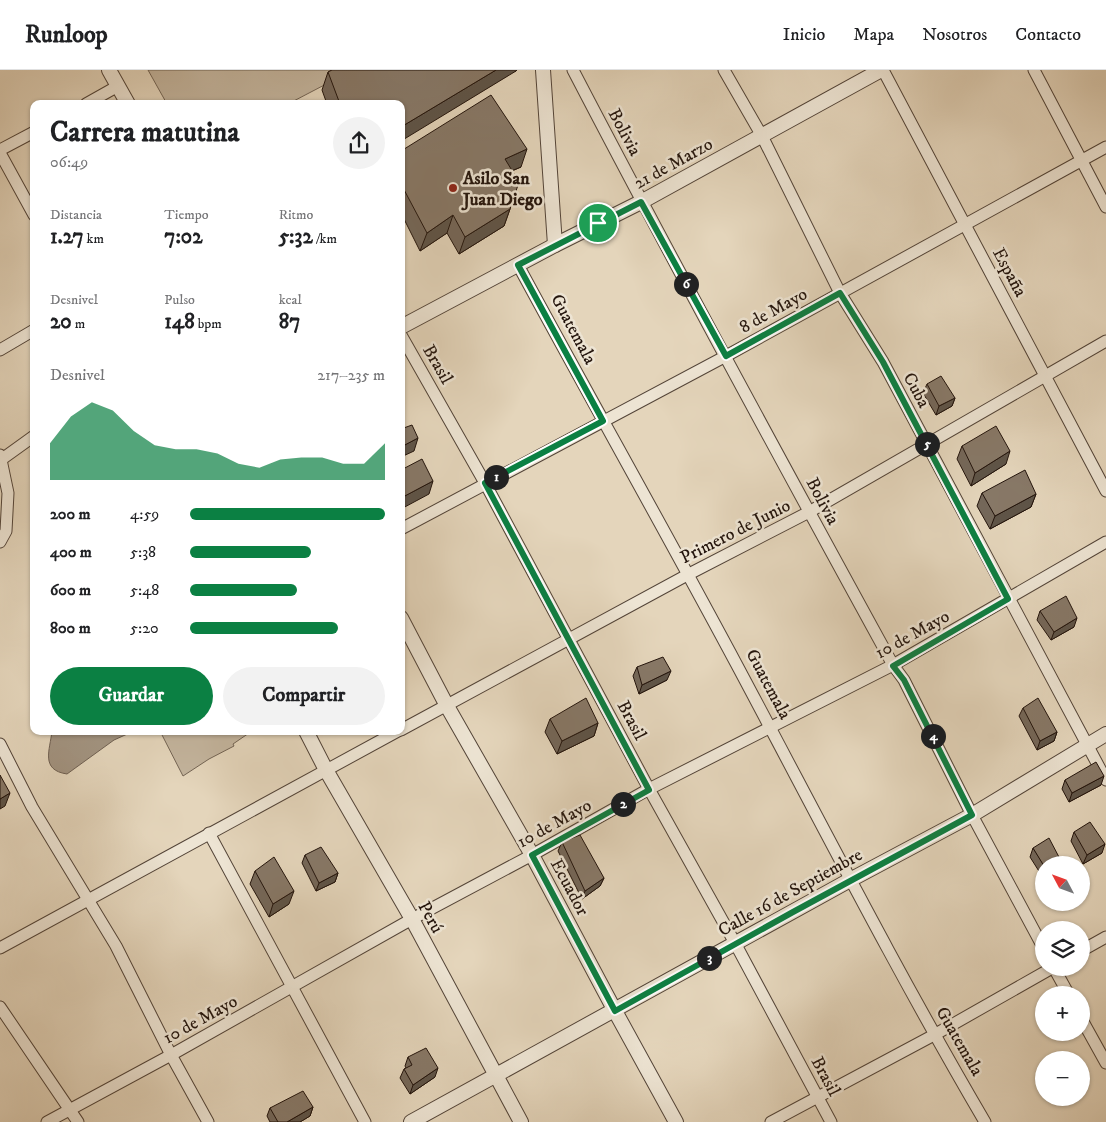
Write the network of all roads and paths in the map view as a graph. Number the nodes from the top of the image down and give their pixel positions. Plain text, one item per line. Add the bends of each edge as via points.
1 (109, 70) edge
2 (543, 70) edge
3 (572, 70) edge
4 (724, 70) edge
5 (882, 70) edge
6 (1034, 70) edge
7 (118, 86) junction
8 (93, 100) edge
9 (126, 100) edge
10 (30, 134) edge
11 (762, 136) junction
12 (1106, 147) edge
13 (0, 152) edge
14 (1082, 161) junction
15 (641, 202) junction
16 (1106, 207) edge
17 (30, 208) edge
18 (965, 225) junction
19 (555, 245) junction
20 (518, 265) junction
21 (840, 293) junction
22 (405, 325) edge
23 (30, 332) edge
24 (1106, 341) edge
25 (405, 342) edge
26 (0, 350) edge
27 (726, 356) junction
28 (1046, 376) junction
29 (603, 421) junction
30 (30, 439) edge
31 (927, 444) junction
32 (1, 457) edge
33 (485, 483) junction
34 (1106, 491) edge
35 (809, 512) junction
36 (405, 527) edge
37 (0, 542) edge
38 (1106, 542) edge
39 (689, 574) junction
40 (1008, 599) junction
41 (405, 626) edge
42 (569, 640) junction
43 (893, 666) junction
44 (447, 706) junction
45 (405, 727) edge
46 (770, 727) junction
47 (1106, 734) edge
48 (308, 735) edge
49 (391, 735) edge
50 (1088, 744) junction
51 (1, 749) edge
52 (326, 770) junction
53 (1106, 780) edge
54 (649, 790) junction
55 (972, 815) junction
56 (209, 834) junction
57 (532, 855) junction
58 (850, 880) junction
59 (88, 899) junction
60 (412, 919) junction
61 (1035, 932) edge
62 (1106, 937) edge
63 (736, 943) junction
64 (1090, 946) edge
65 (0, 948) edge
66 (1039, 976) edge
67 (293, 986) junction
68 (0, 1006) edge
69 (615, 1011) junction
70 (1090, 1034) edge
71 (934, 1035) junction
72 (171, 1055) junction
73 (1106, 1063) edge
74 (496, 1076) junction
75 (817, 1096) junction
76 (70, 1111) junction
77 (47, 1122) edge
78 (78, 1122) edge
79 (208, 1122) edge
80 (366, 1122) edge
81 (411, 1122) edge
82 (521, 1122) edge
83 (676, 1122) edge
84 (772, 1122) edge
85 (831, 1122) edge
86 (985, 1122) edge

1 - 7 street
2 - 19 street
3 - 15 street, Bolivia
4 - 11 street, Cuba
5 - 11 street, 21 de Marzo
5 - 18 street, España
6 - 14 street
7 - 8 street
7 - 9 street
10 - 13 street
11 - 15 street, 21 de Marzo
11 - 21 street, Cuba
12 - 14 street, 8 de Mayo
13 - 17 street
14 - 16 street
14 - 18 street, 8 de Mayo
15 - 19 street, 21 de Marzo
15 - 27 street, Bolivia
18 - 21 street, 8 de Mayo
18 - 28 street, España
19 - 20 street, 21 de Marzo
20 - 22 street, 21 de Marzo
20 - 29 street, Guatemala
21 - 27 street, 8 de Mayo
21 - 31 street, Cuba via 883,362
23 - 26 street
24 - 28 street, Primero de Junio
25 - 33 street, Brasil
27 - 29 street, 8 de Mayo
27 - 35 street, Bolivia
28 - 31 street, Primero de Junio
28 - 34 street, España
29 - 33 street, 8 de Mayo
29 - 39 street, Guatemala
30 - 32 street
31 - 35 street, Primero de Junio
31 - 40 street, Cuba
32 - 37 street via 8,493 6,532
33 - 36 street, 8 de Mayo
33 - 42 street, Brasil
35 - 39 street, Primero de Junio
35 - 43 street, Bolivia
38 - 40 street, 10 de Mayo
39 - 42 street, Primero de Junio
39 - 46 street, Guatemala
40 - 43 street, 10 de Mayo
40 - 50 street, Cuba
41 - 44 street, Ecuador
42 - 44 street, Primero de Junio
42 - 54 street, Brasil
43 - 46 street, 10 de Mayo
43 - 55 street, Bolivia via 904,680
44 - 45 street, Primero de Junio
44 - 57 street, Ecuador
46 - 54 street, 10 de Mayo
46 - 58 street, Guatemala
47 - 50 street, Calle 16 de Septiembre
48 - 52 street, Perú
49 - 52 street, Primero de Junio
50 - 53 street, Cuba
50 - 55 street, Calle 16 de Septiembre
51 - 59 street
52 - 56 street, Primero de Junio
52 - 60 street, Perú
54 - 57 street, 10 de Mayo
54 - 63 street, Brasil
55 - 58 street, Calle 16 de Septiembre
55 - 61 street, Bolivia
56 - 59 street, Primero de Junio
56 - 67 street
57 - 60 street, 10 de Mayo
57 - 69 street, Ecuador
58 - 63 street, Calle 16 de Septiembre
58 - 71 street, Guatemala
59 - 65 street, Primero de Junio
59 - 72 street via 116,946
60 - 67 street, 10 de Mayo
60 - 74 street, Perú
62 - 64 street
63 - 69 street, Calle 16 de Septiembre
63 - 75 street, Brasil
66 - 71 street
67 - 72 street, 10 de Mayo
67 - 80 street
68 - 76 street
69 - 74 street, Calle 16 de Septiembre
69 - 83 street, Ecuador
70 - 73 street
71 - 75 street
71 - 86 street, Guatemala
72 - 76 street, 10 de Mayo
72 - 79 street
74 - 81 street, Calle 16 de Septiembre
74 - 82 street, Perú
75 - 84 street
75 - 85 street, Brasil
76 - 77 street, 10 de Mayo
76 - 78 street

